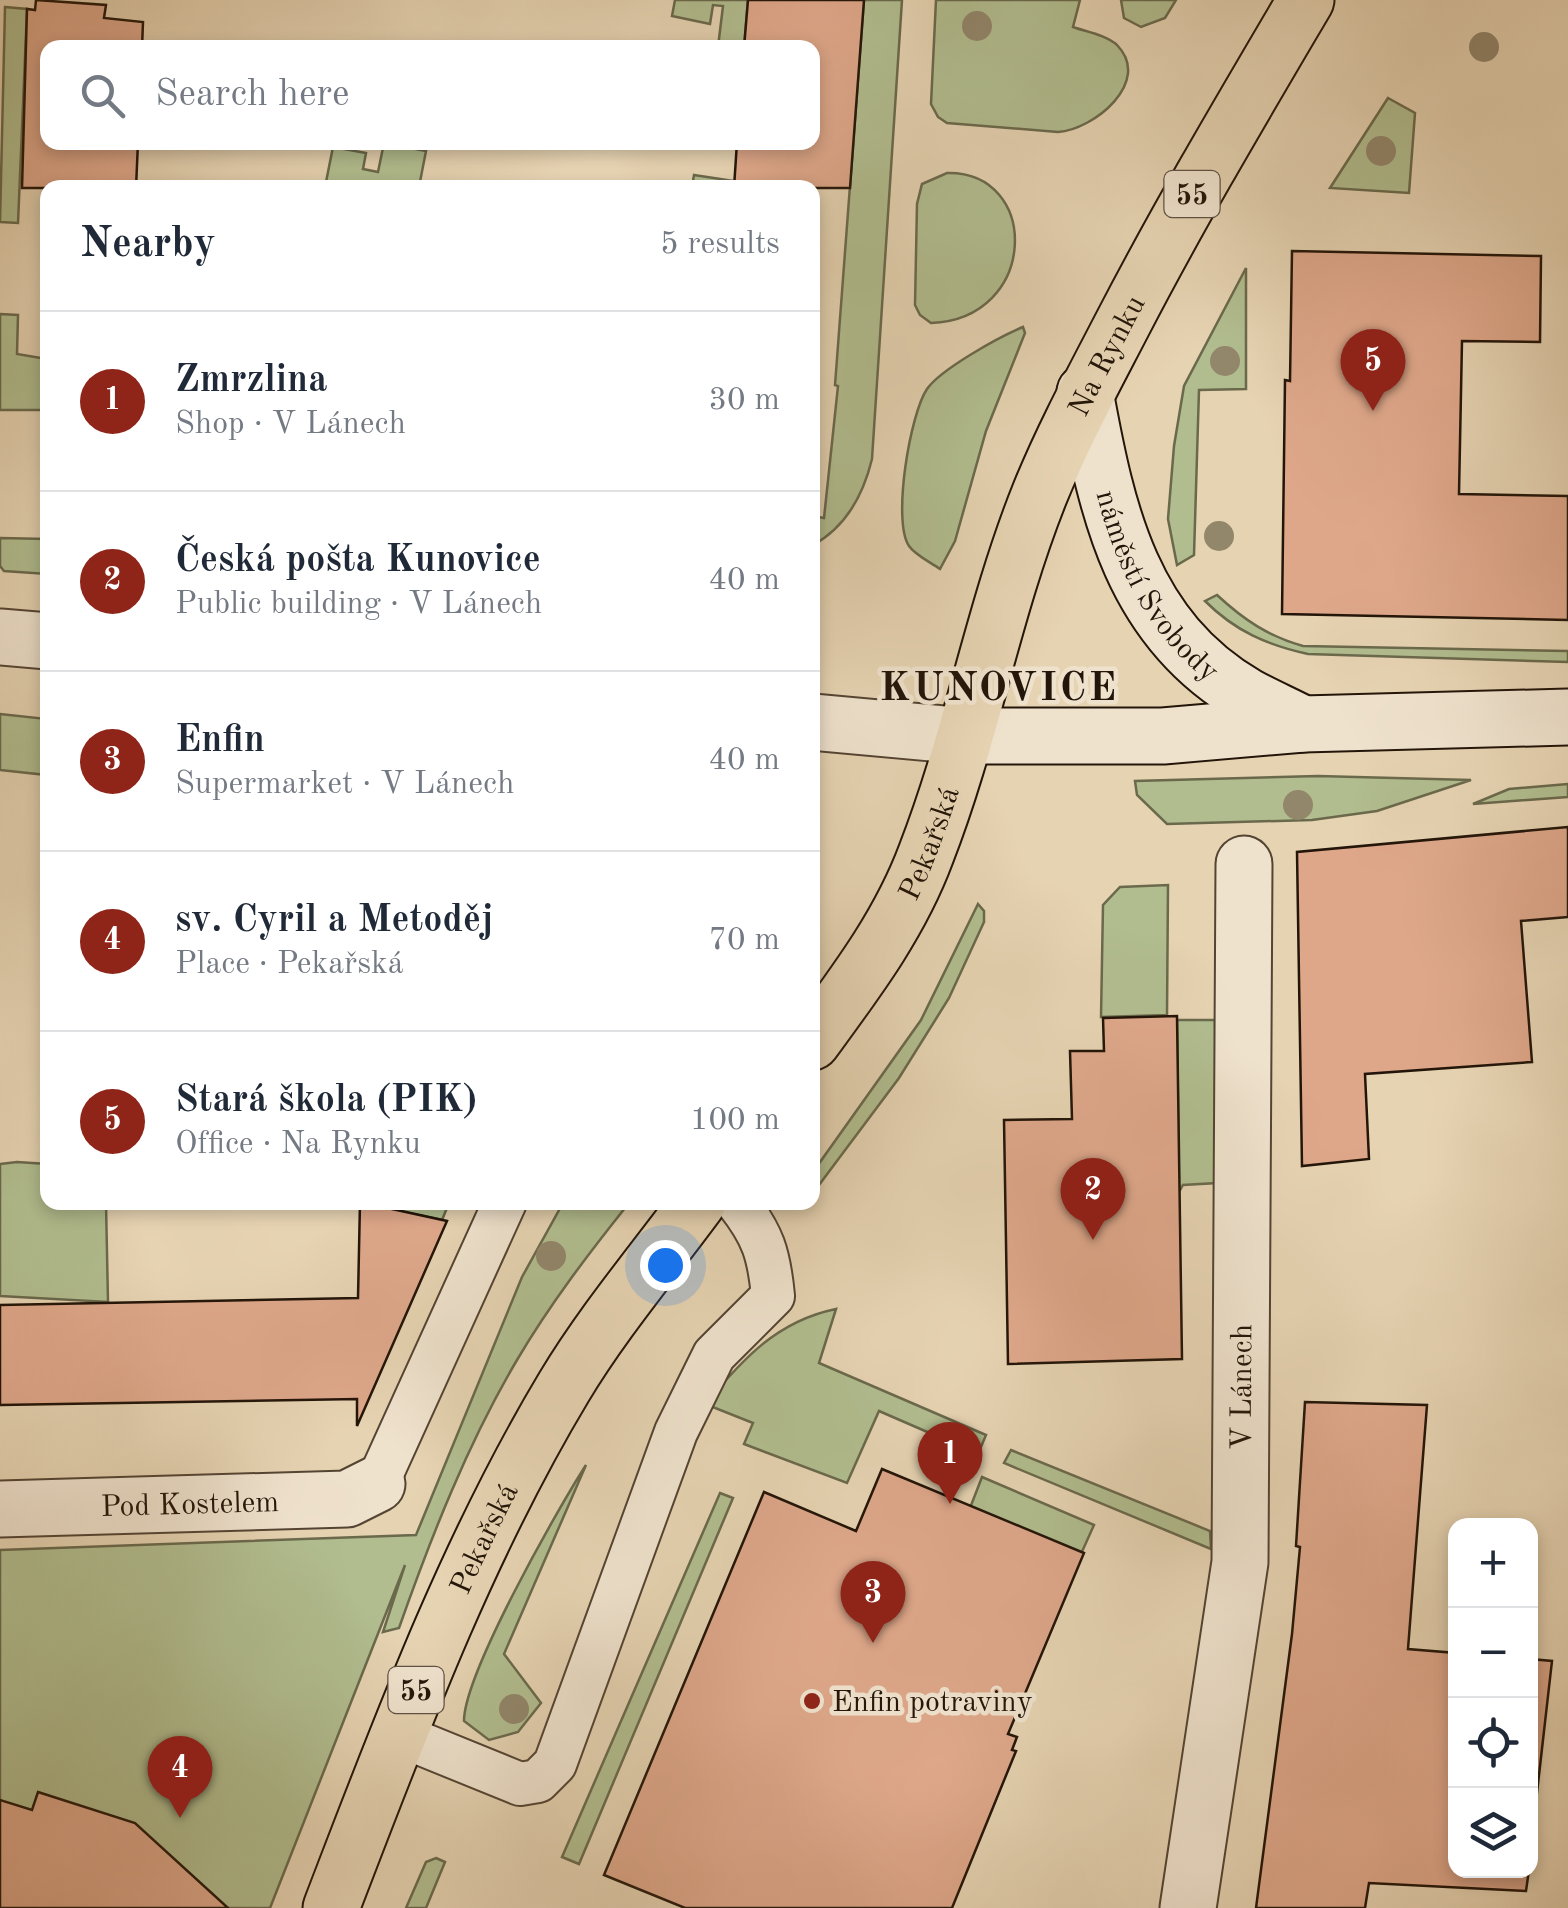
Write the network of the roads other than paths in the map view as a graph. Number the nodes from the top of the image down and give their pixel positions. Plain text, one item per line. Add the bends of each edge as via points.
1 (1306, 0) edge
2 (1085, 392) junction
3 (0, 637) edge
4 (40, 640) edge
5 (1568, 717) edge
6 (820, 723) edge
7 (1303, 724) junction
8 (966, 736) junction
9 (1244, 864) dead end
10 (820, 1031) edge
11 (501, 1210) edge
12 (692, 1210) edge
13 (743, 1210) edge
14 (377, 1484) joint
15 (0, 1509) edge
16 (397, 1734) junction
17 (331, 1908) edge
18 (1188, 1908) edge

1 - 2 main road, Na Rynku / 55
2 - 7 street, náměstí Svobody via 1124,554 1154,607 1188,650 1244,694
2 - 8 main road, Na Rynku / 55 via 1021,541
3 - 4 street
5 - 7 street, náměstí Svobody
6 - 8 street, náměstí Svobody
7 - 8 street, náměstí Svobody via 1163,736
8 - 10 main road, Pekařská / 55 via 906,900
9 - 18 street, V Lánech via 1240,1562
11 - 14 lane
12 - 16 main road, Pekařská / 55 via 564,1388
13 - 16 lane via 770,1258 773,1296 714,1355 676,1432 555,1764 538,1780 520,1784
14 - 15 street, Pod Kostelem via 346,1499
16 - 17 main road, Pekařská / 55

